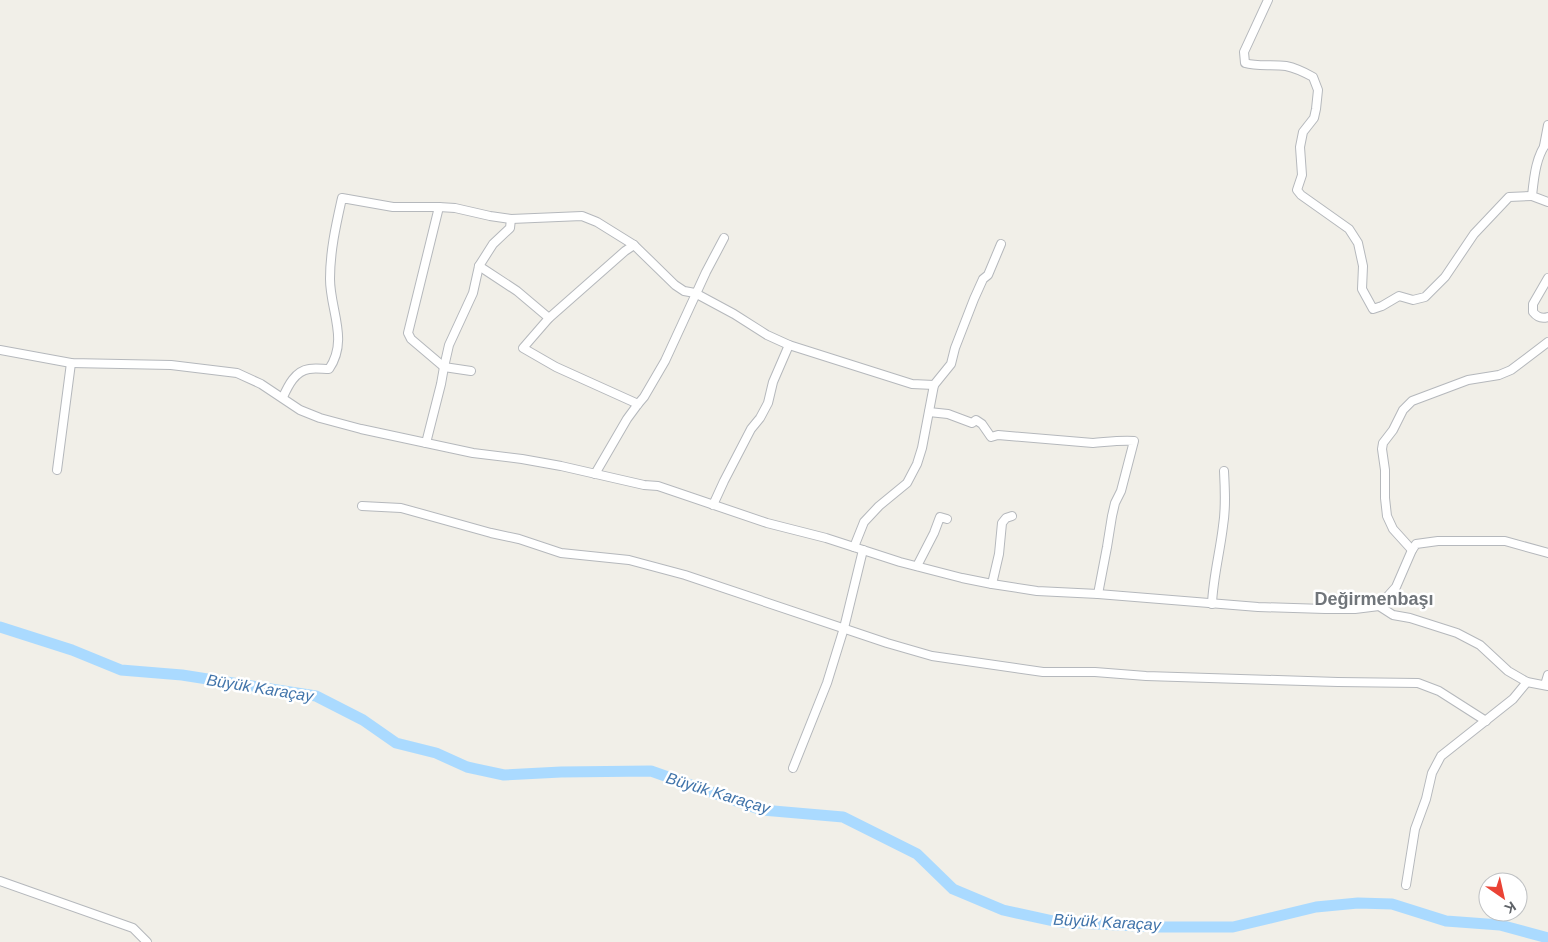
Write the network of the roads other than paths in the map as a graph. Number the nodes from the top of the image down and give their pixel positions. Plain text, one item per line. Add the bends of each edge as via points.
1 (1268, 0) edge
2 (1548, 126) edge
3 (1546, 143) edge
4 (1532, 196) junction
5 (1548, 202) edge
6 (439, 207) junction
7 (511, 219) junction
8 (724, 238) dead end
9 (1001, 244) dead end
10 (634, 245) junction
11 (479, 266) junction
12 (1548, 278) edge
13 (695, 293) junction
14 (1548, 317) edge
15 (549, 318) junction
16 (1548, 342) edge
17 (789, 345) junction
18 (0, 350) edge
19 (71, 363) junction
20 (444, 367) junction
21 (471, 371) dead end
22 (934, 385) junction
23 (283, 398) junction
24 (638, 404) junction
25 (929, 412) junction
26 (426, 443) junction
27 (57, 470) dead end
28 (1224, 471) dead end
29 (595, 474) junction
30 (713, 505) junction
31 (362, 506) dead end
32 (1012, 516) dead end
33 (947, 519) dead end
34 (854, 548) junction
35 (863, 550) junction
36 (1412, 550) junction
37 (1548, 552) edge
38 (917, 566) junction
39 (992, 584) junction
40 (1098, 594) junction
41 (1212, 604) junction
42 (1379, 606) junction
43 (844, 628) junction
44 (1548, 675) edge
45 (1527, 682) junction
46 (1546, 685) edge
47 (1486, 721) junction
48 (794, 768) dead end
49 (0, 881) edge
50 (1406, 885) dead end
51 (147, 942) edge

1 - 4 street via 1244,52 1244,62 1286,66 1313,77 1318,90 1316,109 1314,118 1302,132 1302,175 1297,190 1349,230 1358,243 1363,266 1362,289 1373,308 1399,296 1413,300 1425,297 1445,277 1474,234 1509,196
2 - 3 street
3 - 4 street via 1536,168
4 - 5 street
6 - 7 street
6 - 20 street via 408,333
6 - 23 street via 393,207 342,198 332,246 330,281 339,341 336,360 330,370 308,369 298,374 290,382
7 - 10 street via 582,216
7 - 11 street via 510,228 493,244
8 - 13 street
9 - 22 street via 974,299 951,364
10 - 13 street via 675,285
10 - 15 street
11 - 15 street via 517,291
11 - 20 street via 473,293 449,345
12 - 14 street via 1533,304 1533,312 1537,316
13 - 17 street
13 - 24 street via 665,361
15 - 24 street via 523,348 556,368
16 - 36 street via 1511,370 1468,380 1406,406 1382,449 1387,516 1393,529
17 - 22 street via 912,384
17 - 30 street via 768,403 751,429
18 - 19 street
19 - 23 street via 171,365 237,373
19 - 27 street
20 - 21 street
20 - 26 street
22 - 25 street
23 - 26 street via 320,418
24 - 29 street
25 - 34 street via 913,473 864,522
25 - 40 street via 948,414 972,423 976,420 991,437 1093,442 1134,440 1115,503
26 - 29 street
28 - 41 street via 1224,524
29 - 30 street via 658,486
30 - 34 street
31 - 43 street via 402,508 561,553 630,560 686,575
32 - 39 street via 1002,523
33 - 38 street via 940,517
34 - 35 street
35 - 38 street
35 - 43 street
36 - 37 street via 1416,544 1438,541 1505,541
36 - 42 street via 1396,587
38 - 39 street
39 - 40 street via 1037,591
40 - 41 street
41 - 42 street via 1325,610
42 - 45 street via 1393,616 1457,633 1480,645 1508,671
43 - 47 street via 932,656 1043,672 1418,683 1439,691
43 - 48 street
44 - 46 street
45 - 46 street
45 - 47 street via 1513,699
47 - 50 street via 1441,756 1432,773 1415,829
49 - 51 street via 133,928

